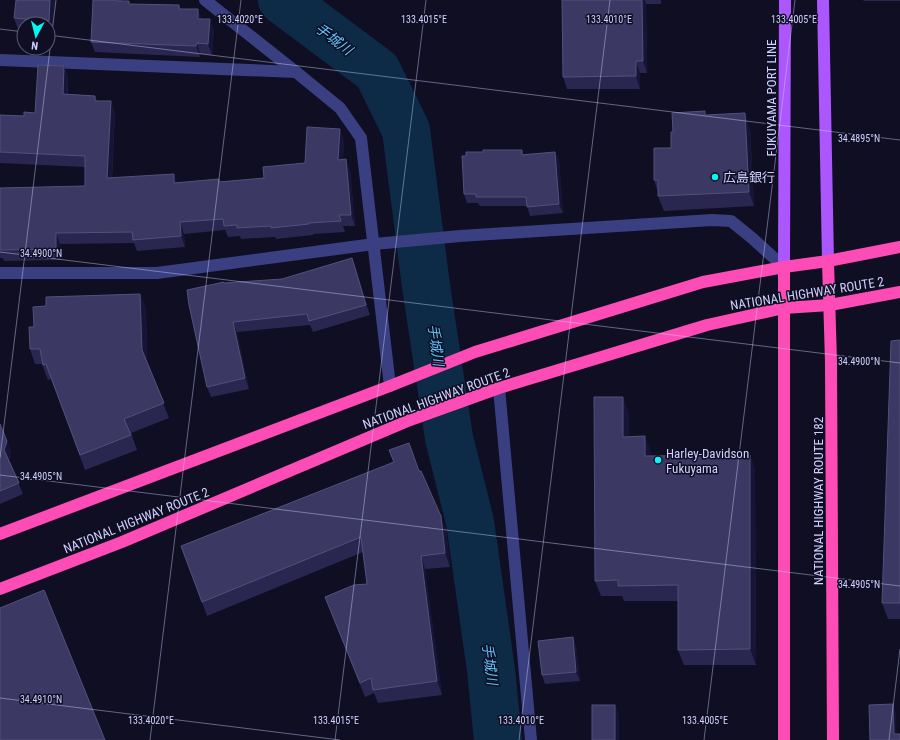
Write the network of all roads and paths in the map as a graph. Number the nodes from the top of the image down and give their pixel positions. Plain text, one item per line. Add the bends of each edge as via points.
1 (205, 0) edge
2 (785, 0) edge
3 (823, 0) edge
4 (0, 60) edge
5 (296, 72) junction
6 (374, 244) junction
7 (900, 246) edge
8 (828, 261) junction
9 (784, 267) junction
10 (0, 273) edge
11 (900, 292) edge
12 (830, 305) junction
13 (784, 308) junction
14 (390, 386) junction
15 (499, 388) junction
16 (0, 534) edge
17 (0, 589) edge
18 (531, 740) edge
19 (784, 740) edge
20 (833, 740) edge

1 - 5 street
2 - 9 main road, FUKUYAMA PORT LINE
3 - 8 main road
4 - 5 street
5 - 6 street via 340,108 361,138
6 - 9 street via 452,236 712,220 731,222
6 - 10 street via 157,273
6 - 14 street
7 - 8 highway, NATIONAL HIGHWAY ROUTE 2
8 - 9 highway, NATIONAL HIGHWAY ROUTE 2
8 - 12 highway, NATIONAL HIGHWAY ROUTE 182
9 - 13 highway
9 - 14 highway, NATIONAL HIGHWAY ROUTE 2 via 703,282 475,352
11 - 12 highway, NATIONAL HIGHWAY ROUTE 2
12 - 13 highway, NATIONAL HIGHWAY ROUTE 2
12 - 20 highway, NATIONAL HIGHWAY ROUTE 182
13 - 15 highway, NATIONAL HIGHWAY ROUTE 2 via 707,325
13 - 19 highway
14 - 16 highway, NATIONAL HIGHWAY ROUTE 2
15 - 17 highway, NATIONAL HIGHWAY ROUTE 2 via 410,420 122,542
15 - 18 street

